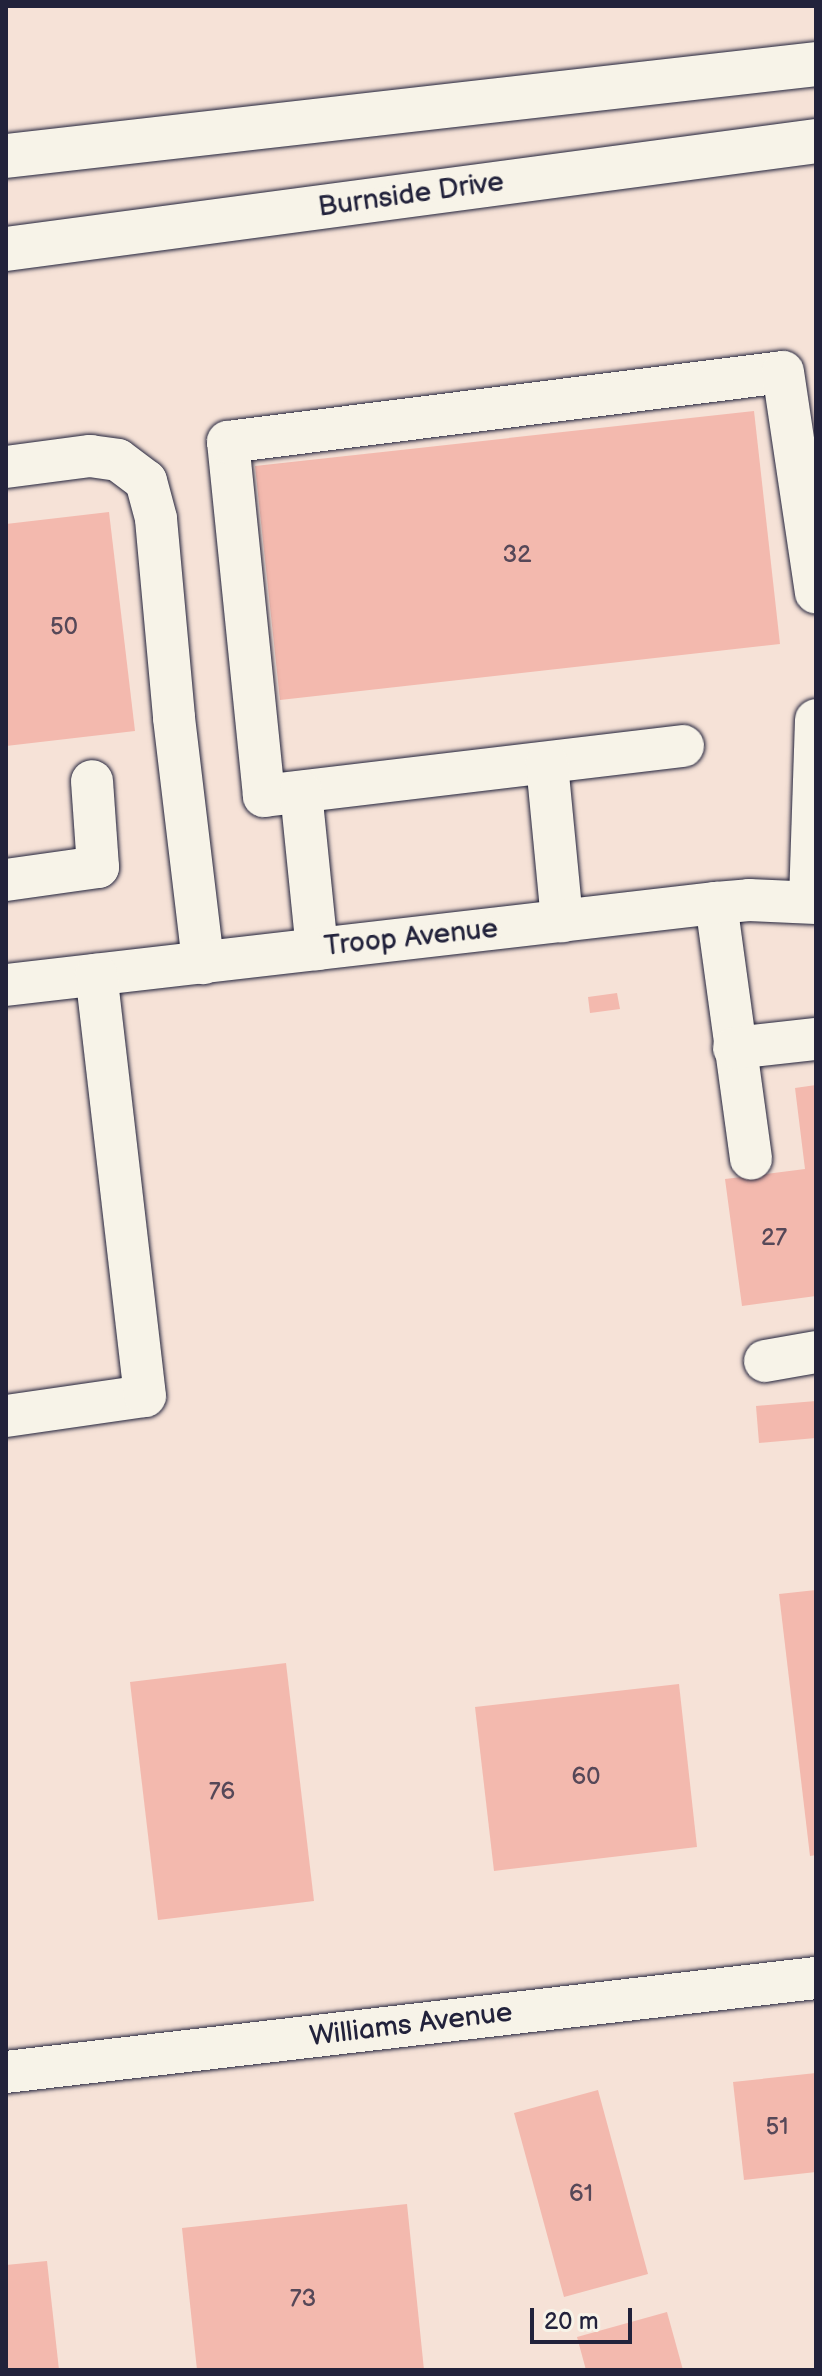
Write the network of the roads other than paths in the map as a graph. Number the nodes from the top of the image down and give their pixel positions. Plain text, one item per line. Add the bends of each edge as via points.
1 (816, 64) edge
2 (816, 141) edge
3 (6, 156) edge
4 (6, 249) edge
5 (6, 467) edge
6 (816, 593) edge
7 (816, 720) edge
8 (683, 746) dead end
9 (547, 764) junction
10 (92, 781) dead end
11 (301, 792) junction
12 (6, 880) edge
13 (813, 902) edge
14 (716, 903) junction
15 (562, 921) junction
16 (317, 949) junction
17 (203, 963) junction
18 (96, 975) junction
19 (6, 985) edge
20 (816, 1039) edge
21 (734, 1048) junction
22 (751, 1159) dead end
23 (816, 1352) edge
24 (765, 1361) dead end
25 (6, 1416) edge
26 (816, 1978) edge
27 (6, 2072) edge

1 - 3 main road
2 - 4 main road, Burnside Drive
5 - 17 street via 90,456 118,460 146,481 156,519
6 - 11 street via 783,372 228,442 264,796
7 - 13 street
8 - 9 street
9 - 11 street
9 - 15 street
10 - 12 street via 98,867
11 - 16 street
13 - 14 street, Troop Avenue
14 - 15 street, Troop Avenue
14 - 21 street
15 - 16 street, Troop Avenue
16 - 17 street, Troop Avenue
17 - 18 street, Troop Avenue
18 - 19 street, Troop Avenue
18 - 25 street via 145,1396
20 - 21 street
21 - 22 street
23 - 24 street
26 - 27 street, Williams Avenue

